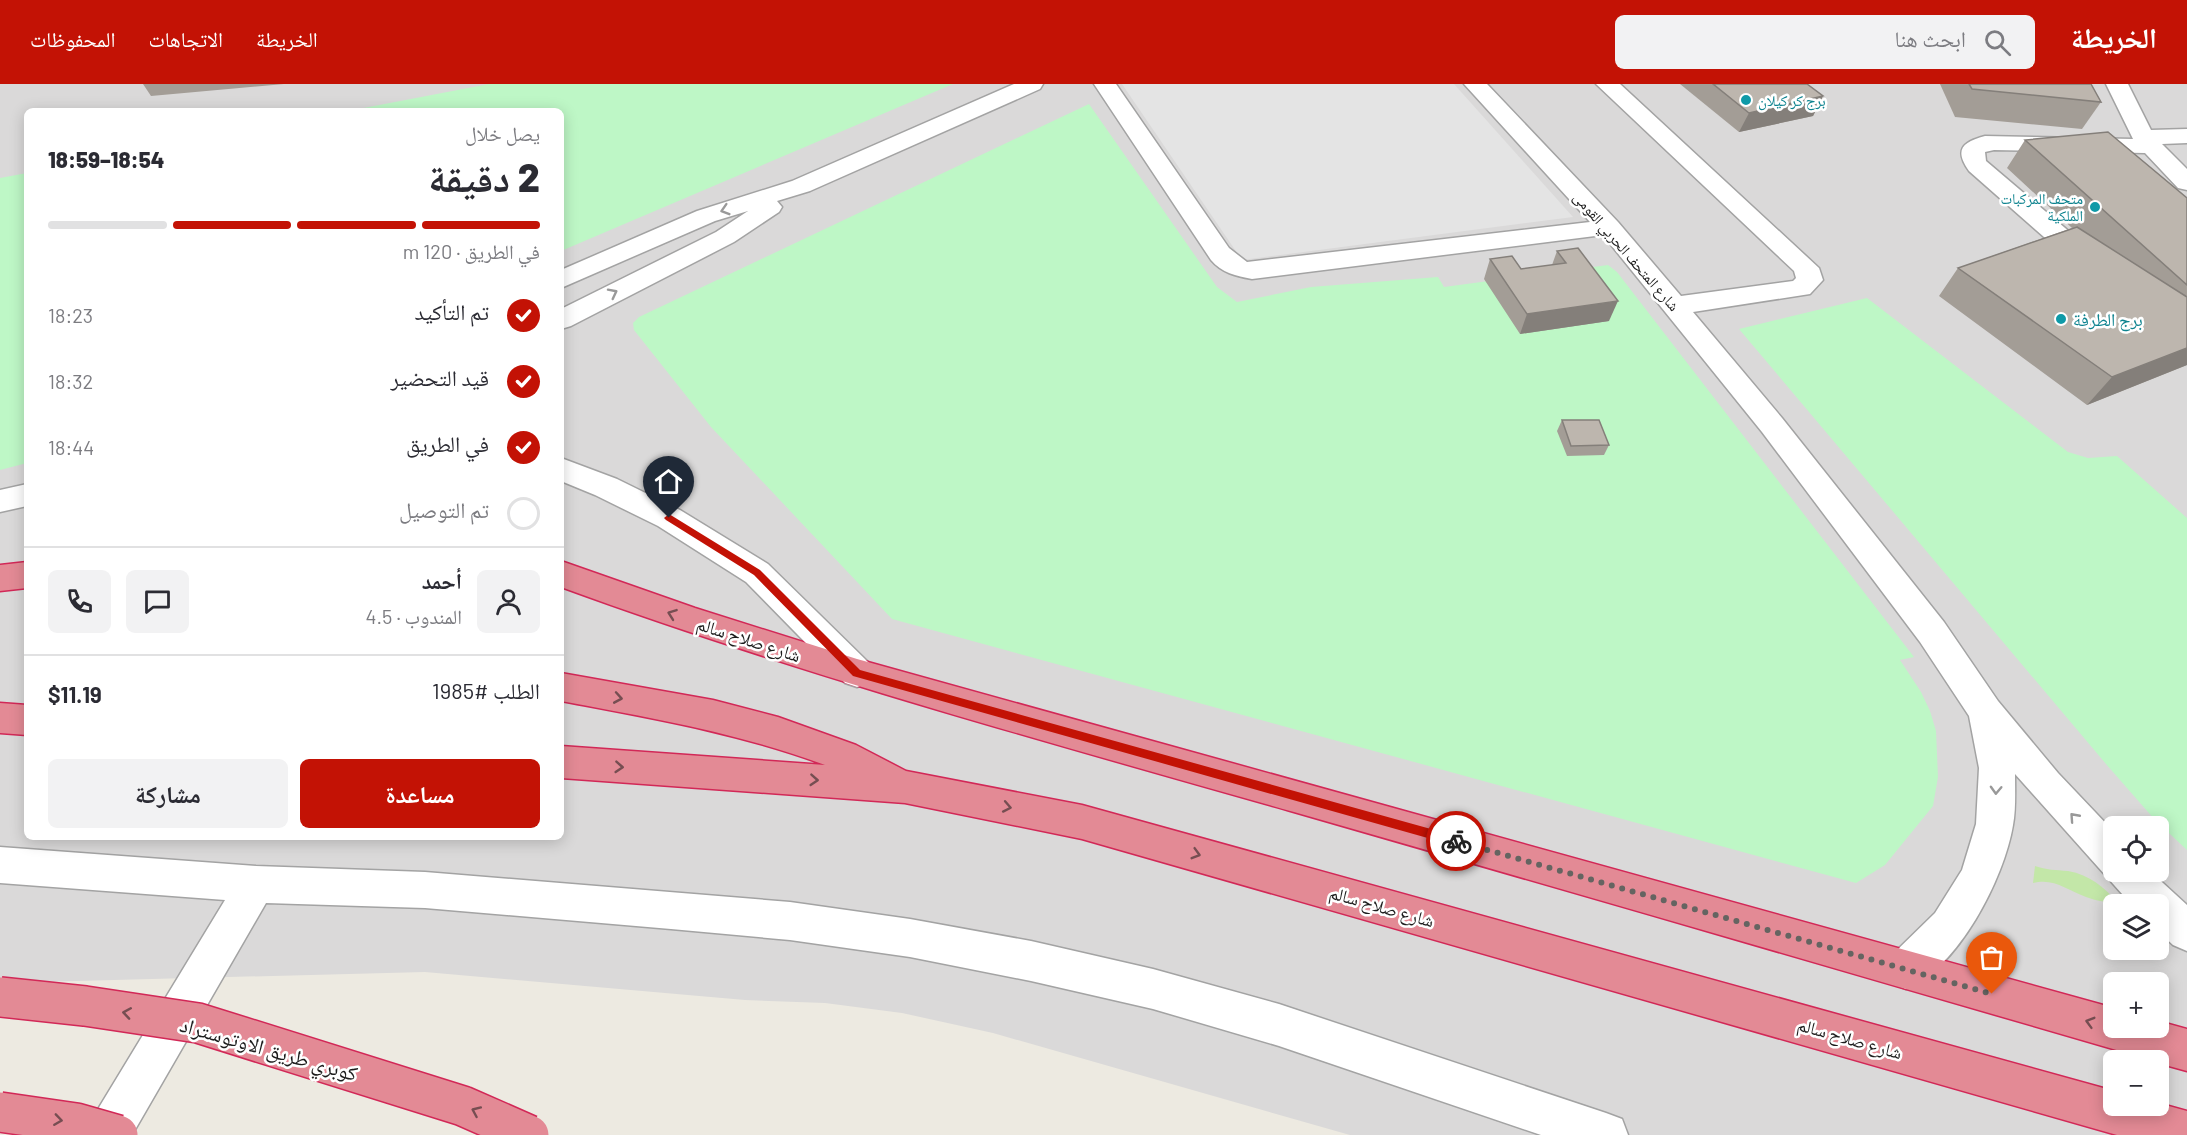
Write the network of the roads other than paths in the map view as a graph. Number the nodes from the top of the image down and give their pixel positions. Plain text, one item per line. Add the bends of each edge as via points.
1 (1032, 84) edge
2 (1105, 84) edge
3 (1475, 84) edge
4 (1607, 84) edge
5 (2117, 84) edge
6 (2187, 136) edge
7 (2146, 141) junction
8 (2177, 164) edge
9 (2187, 183) edge
10 (801, 186) junction
11 (1609, 227) junction
12 (2069, 245) edge
13 (564, 279) edge
14 (1674, 306) junction
15 (564, 318) edge
16 (564, 470) edge
17 (24, 496) edge
18 (0, 501) edge
19 (565, 581) edge
20 (856, 673) junction
21 (564, 688) edge
22 (1986, 712) junction
23 (0, 718) edge
24 (24, 720) edge
25 (564, 762) edge
26 (905, 787) junction
27 (2103, 848) edge
28 (0, 865) edge
29 (2135, 882) edge
30 (256, 884) junction
31 (2187, 932) edge
32 (1906, 969) junction
33 (0, 998) edge
34 (2187, 1050) edge
35 (0, 1112) edge
36 (2187, 1133) edge
37 (108, 1135) edge
38 (118, 1135) edge
39 (529, 1135) edge
40 (1606, 1135) edge

1 - 10 lane
2 - 11 lane via 1226,263 1238,268 1252,271
3 - 11 lane, شارع المتحف الحربي القومى
4 - 14 lane via 1809,274 1810,280 1801,288
5 - 7 lane
6 - 7 lane
7 - 8 lane
7 - 12 lane via 1985,143 1973,149 1977,166
8 - 9 lane
10 -> 13 lane via 706,216
15 -> 10 lane via 725,237
11 - 14 lane, شارع المتحف الحربي القومى
14 - 22 lane, شارع المتحف الحربي القومى via 1772,424 1932,632
16 - 20 lane via 669,518 757,573
17 - 18 lane
20 -> 19 highway, شارع صلاح سالم
20 - 32 highway, شارع صلاح سالم
21 -> 26 highway via 713,715 778,732 843,756
27 -> 22 lane, شارع المتحف الحربي القومى
22 -> 32 lane via 1996,768 1995,824 1979,878 1949,926
23 - 24 highway
25 -> 26 highway, شارع صلاح سالم
26 -> 36 highway, شارع صلاح سالم via 1082,822
28 - 30 lane
29 - 31 lane
30 - 37 lane
30 - 40 lane via 425,890 659,909 790,921 910,938 1131,984 1279,1024
34 -> 32 highway, شارع صلاح سالم
39 -> 33 highway, كوبري طريق الاوتوستراد, bridge via 463,1106 198,1023
35 -> 38 highway, bridge via 76,1123

